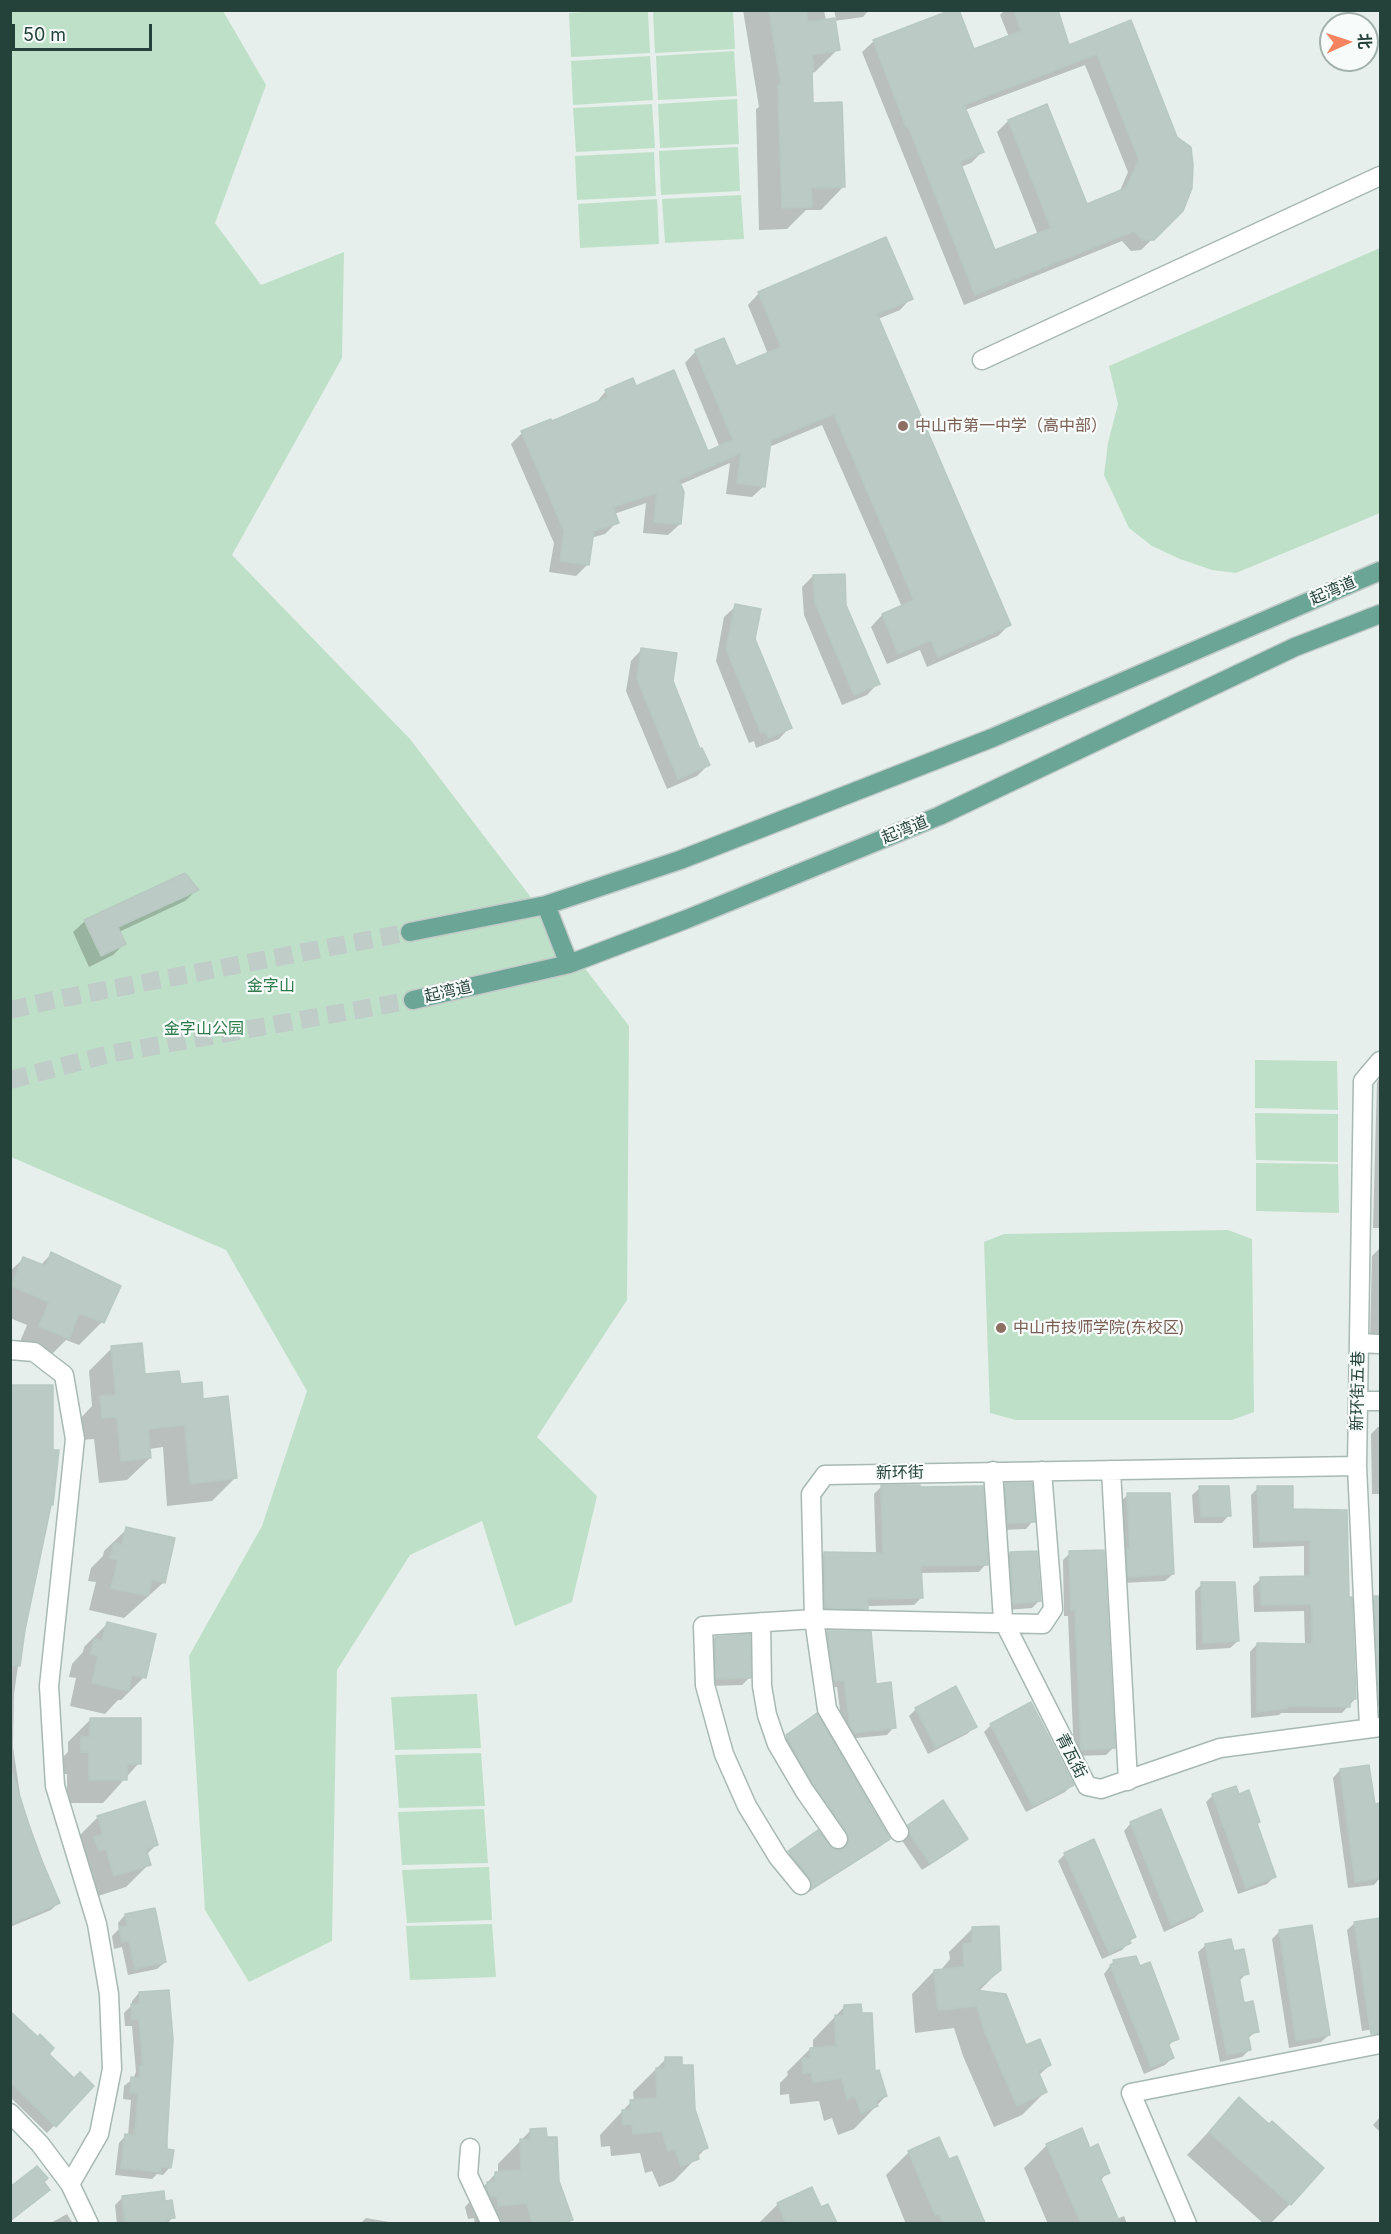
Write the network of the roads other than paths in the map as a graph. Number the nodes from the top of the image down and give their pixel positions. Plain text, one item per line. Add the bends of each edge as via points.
1 (1380, 176) edge
2 (982, 360) dead end
3 (1380, 571) edge
4 (1380, 614) edge
5 (546, 905) junction
6 (410, 932) tunnel mouth
7 (569, 964) junction
8 (412, 1000) tunnel mouth
9 (1380, 1061) edge
10 (1359, 1343) junction
11 (1380, 1344) edge
12 (10, 1350) edge
13 (1358, 1401) junction
14 (1380, 1401) edge
15 (1357, 1466) junction
16 (1111, 1470) junction
17 (993, 1471) junction
18 (1042, 1471) junction
19 (814, 1619) junction
20 (761, 1622) junction
21 (1004, 1623) junction
22 (1375, 1727) edge
23 (1128, 1781) junction
24 (899, 1832) dead end
25 (838, 1839) dead end
26 (801, 1885) dead end
27 (1380, 2044) edge
28 (10, 2113) edge
29 (470, 2148) dead end
30 (70, 2184) junction
31 (89, 2223) edge
32 (491, 2223) edge
33 (1187, 2223) edge

1 - 2 street
3 - 5 main road, 起湾道 via 992,738 680,860
4 - 7 main road, 起湾道 via 1295,647 939,816
5 - 6 main road, 起湾道
5 - 7 main road
7 - 8 main road, 起湾道
9 - 10 street, 新环街五巷 via 1363,1081
10 - 11 street
10 - 13 street, 新环街五巷
12 - 30 street via 34,1352 64,1376 75,1439 50,1697 55,1786 97,1924 109,1994 112,2069 99,2134
13 - 14 street
13 - 15 street, 新环街五巷
15 - 16 street, 新环街
15 - 22 street, 新环街五巷
16 - 18 street, 新环街
16 - 23 street
17 - 18 street, 新环街
17 - 19 street, 新环街 via 825,1475 811,1494
17 - 21 street, 青瓦街
18 - 21 street via 1053,1610 1042,1624
19 - 20 street
19 - 21 street
19 - 24 street, 新环街 via 827,1708
20 - 25 street via 762,1686 777,1744
20 - 26 street via 703,1626 705,1685 724,1754 747,1806 778,1857
21 - 23 street, 青瓦街 via 1087,1786 1101,1790
22 - 23 street, 青瓦街 via 1220,1748
27 - 33 street via 1131,2093
28 - 30 street
29 - 32 street via 468,2175
30 - 31 street

